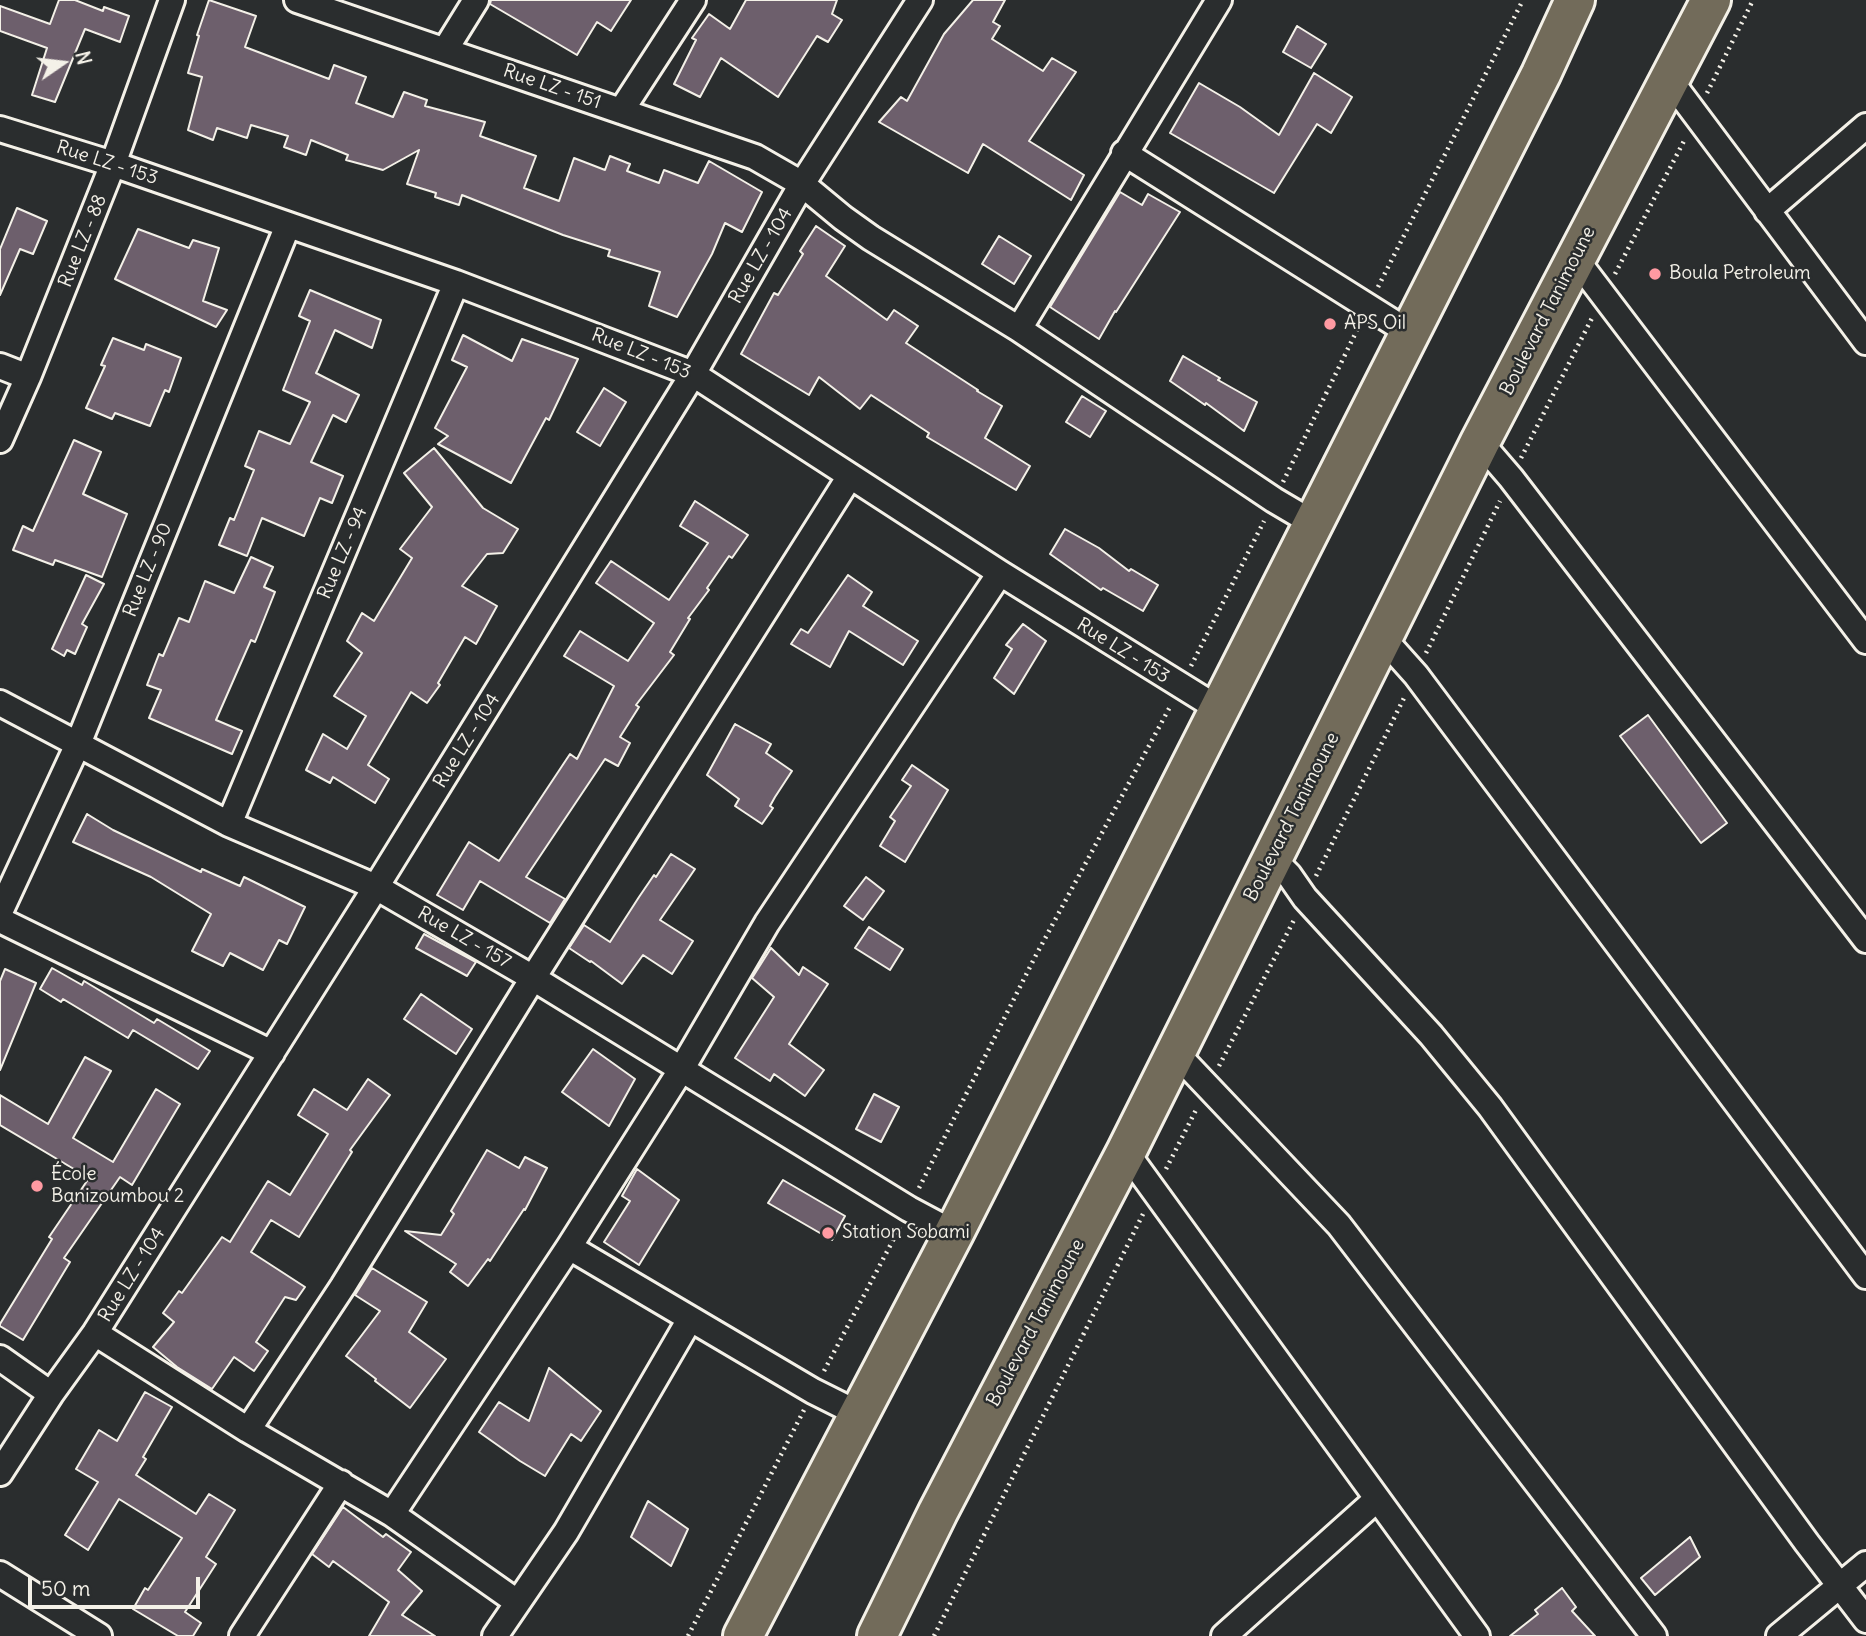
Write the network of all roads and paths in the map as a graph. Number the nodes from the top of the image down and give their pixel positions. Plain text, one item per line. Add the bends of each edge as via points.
1 (172, 0) edge
2 (297, 0) edge
3 (476, 0) edge
4 (693, 0) edge
5 (920, 0) edge
6 (1219, 0) edge
7 (1523, 0) edge
8 (1576, 0) edge
9 (1711, 0) edge
10 (1753, 0) edge
11 (444, 50) junction
12 (1669, 79) junction
13 (621, 111) junction
14 (1696, 117) junction
15 (1866, 126) edge
16 (0, 129) edge
17 (1124, 153) junction
18 (113, 164) junction
19 (802, 184) junction
20 (1767, 211) junction
21 (288, 225) junction
22 (1575, 258) junction
23 (456, 283) junction
24 (1604, 295) junction
25 (1367, 308) junction
26 (1019, 329) junction
27 (1410, 333) junction
28 (1865, 340) edge
29 (0, 366) edge
30 (693, 374) junction
31 (29, 377) junction
32 (0, 440) edge
33 (1480, 442) junction
34 (850, 475) junction
35 (1511, 478) junction
36 (1274, 500) junction
37 (1313, 523) junction
38 (1000, 573) junction
39 (1382, 637) junction
40 (1866, 642) edge
41 (1416, 675) junction
42 (1180, 687) junction
43 (0, 704) edge
44 (1219, 709) junction
45 (78, 744) junction
46 (229, 824) junction
47 (1271, 857) junction
48 (376, 887) junction
49 (1305, 898) junction
50 (0, 912) edge
51 (0, 920) edge
52 (1866, 940) edge
53 (533, 978) junction
54 (1175, 1052) junction
55 (272, 1053) junction
56 (681, 1070) junction
57 (1209, 1086) junction
58 (1126, 1152) junction
59 (1154, 1191) junction
60 (909, 1209) junction
61 (954, 1233) junction
62 (569, 1247) junction
63 (1866, 1276) edge
64 (690, 1319) junction
65 (96, 1333) junction
66 (0, 1358) edge
67 (813, 1391) junction
68 (51, 1394) junction
69 (859, 1415) junction
70 (248, 1430) junction
71 (0, 1473) edge
72 (341, 1483) junction
73 (1377, 1499) junction
74 (392, 1514) junction
75 (1866, 1564) edge
76 (0, 1574) edge
77 (1840, 1586) junction
78 (517, 1602) junction
79 (1866, 1620) edge
80 (99, 1636) edge
81 (242, 1636) edge
82 (495, 1636) edge
83 (688, 1636) edge
84 (743, 1636) edge
85 (877, 1636) edge
86 (934, 1636) edge
87 (1224, 1636) edge
88 (1477, 1636) edge
89 (1654, 1636) edge
90 (1779, 1636) edge

1 - 18 street, Rue LZ - 88
2 - 11 street, Rue LZ - 151
3 - 11 street
4 - 13 street
5 - 19 street, Rue LZ - 104
6 - 17 street
7 - 25 path
8 - 27 main road
9 - 12 main road, Boulevard Tanimoune
10 - 14 path
11 - 13 street, Rue LZ - 151
12 - 14 street
12 - 22 main road, Boulevard Tanimoune
13 - 19 street, Rue LZ - 151 via 755,158
14 - 20 street
14 - 24 path
15 - 20 street
16 - 18 street, Rue LZ - 153
17 - 25 street
17 - 26 street
18 - 21 street, Rue LZ - 153
18 - 31 street, Rue LZ - 88
19 - 26 street, Rue LZ - 151 via 871,238
19 - 30 street, Rue LZ - 104
20 - 28 street
21 - 23 street, Rue LZ - 153
21 - 45 street, Rue LZ - 90
22 - 24 street
22 - 33 main road, Boulevard Tanimoune
23 - 30 street, Rue LZ - 153
23 - 46 street, Rue LZ - 94
24 - 35 path
24 - 40 street
25 - 27 street
25 - 36 path
26 - 36 street, Rue LZ - 151
27 - 37 main road
29 - 31 street
30 - 34 street, Rue LZ - 153
30 - 48 street, Rue LZ - 104
31 - 32 street, Rue LZ - 88
33 - 35 street
33 - 39 main road, Boulevard Tanimoune
34 - 38 street, Rue LZ - 153
34 - 53 street
35 - 41 path
35 - 52 street
36 - 37 street, Rue LZ - 151
36 - 42 path
37 - 44 main road
38 - 42 street, Rue LZ - 153
38 - 56 street via 766,923
39 - 41 street
39 - 47 main road, Boulevard Tanimoune
41 - 49 path
41 - 63 street
42 - 44 street, Rue LZ - 153
42 - 60 path via 1035,957
43 - 45 street, Rue LZ - 157
44 - 61 main road
45 - 46 street, Rue LZ - 157
45 - 50 street, Rue LZ - 90
46 - 48 street, Rue LZ - 157
47 - 49 street
47 - 54 main road, Boulevard Tanimoune
48 - 53 street, Rue LZ - 157
48 - 55 street, Rue LZ - 104
49 - 57 path
49 - 77 street via 1432,1035 1490,1107
51 - 55 street
53 - 56 street, Rue LZ - 157
53 - 70 street via 350,1275
54 - 57 street
54 - 58 main road, Boulevard Tanimoune
55 - 65 street, Rue LZ - 104
56 - 60 street, Rue LZ - 157
56 - 62 street
57 - 59 path
57 - 89 street via 1339,1225
58 - 59 street
58 - 85 main road, Boulevard Tanimoune
59 - 73 street
59 - 86 path
60 - 61 street, Rue LZ - 157
60 - 67 path
61 - 69 main road
62 - 64 street
62 - 74 street
64 - 67 street
64 - 78 street via 566,1532
65 - 68 street, Rue LZ - 104
65 - 70 street
66 - 68 street
67 - 69 street
67 - 83 path
68 - 71 street, Rue LZ - 104
69 - 84 main road
70 - 72 street
72 - 74 street
72 - 81 street
73 - 87 street
73 - 88 street
74 - 78 street
75 - 77 street
76 - 80 street
77 - 79 street
77 - 90 street
78 - 82 street

